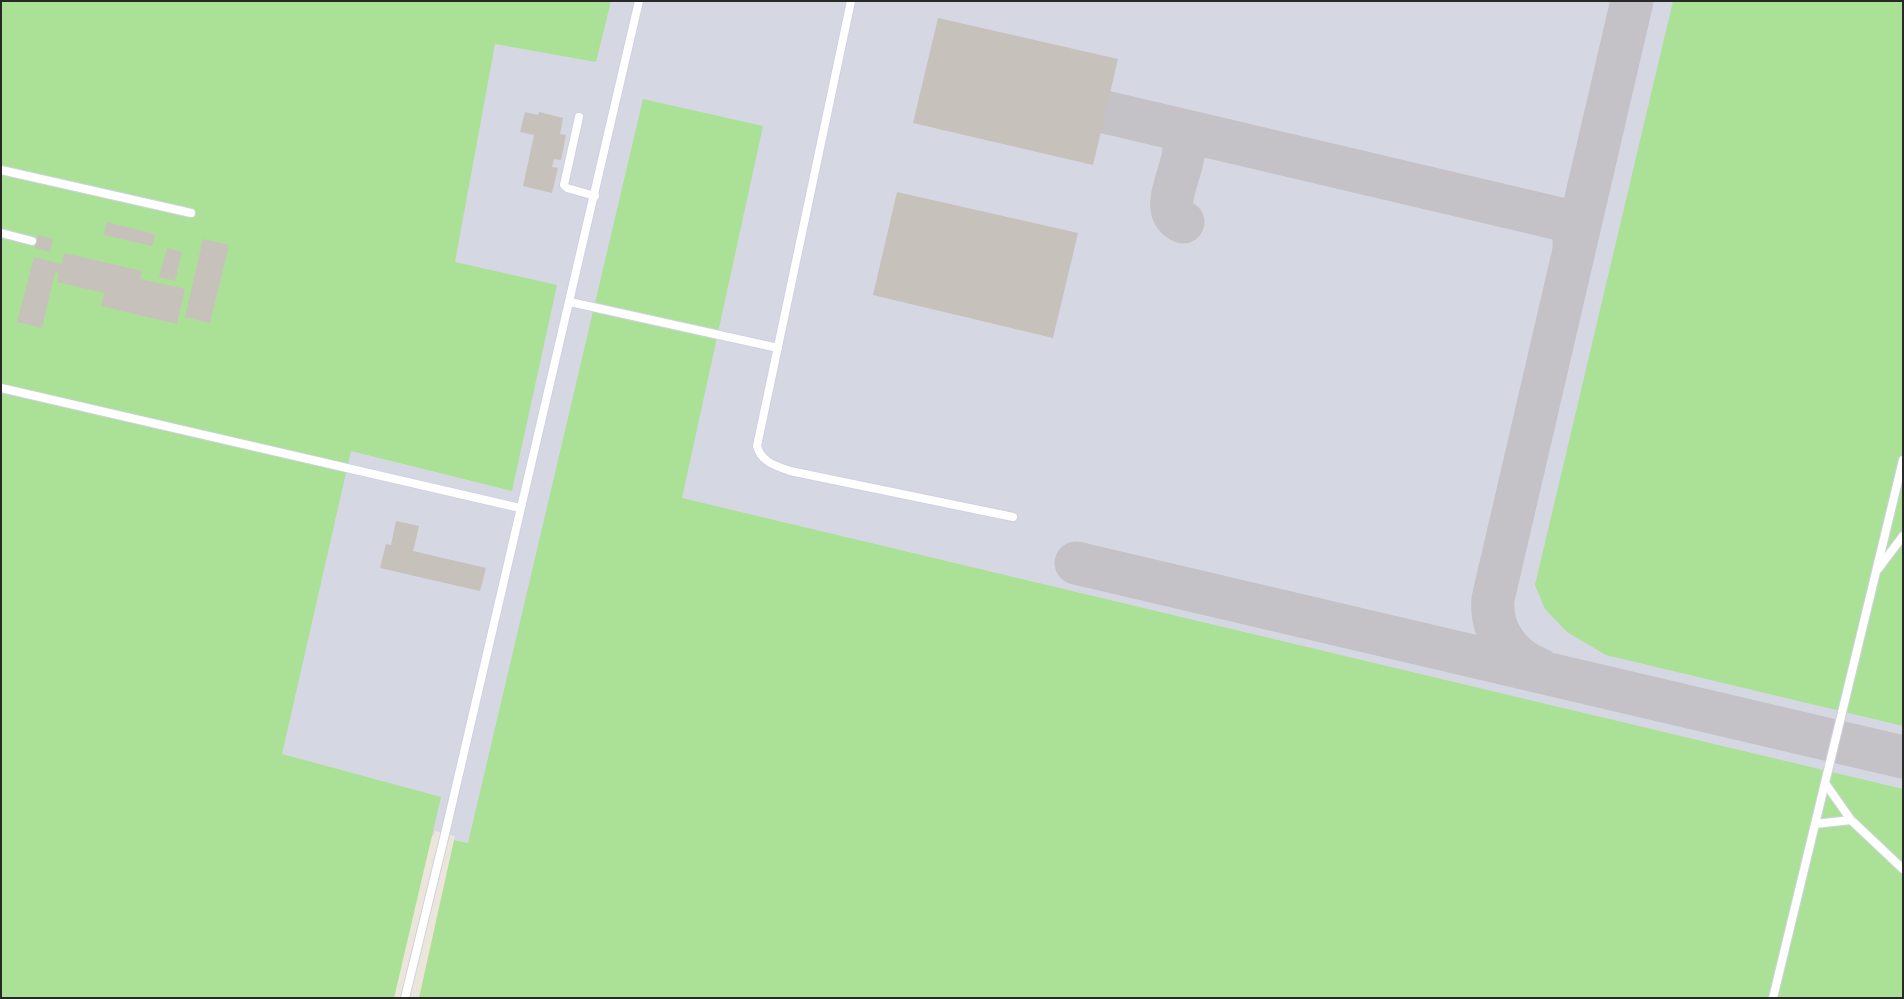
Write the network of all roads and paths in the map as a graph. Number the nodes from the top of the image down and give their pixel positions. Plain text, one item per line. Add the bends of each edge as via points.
1 (639, 1) edge
2 (850, 1) edge
3 (579, 117) dead end
4 (1, 170) edge
5 (595, 196) junction
6 (191, 213) dead end
7 (1, 233) edge
8 (32, 241) dead end
9 (570, 302) junction
10 (778, 348) junction
11 (1, 388) edge
12 (1903, 460) edge
13 (520, 508) junction
14 (1013, 517) dead end
15 (1903, 536) edge
16 (1876, 571) junction
17 (1825, 783) junction
18 (1851, 820) junction
19 (1815, 824) junction
20 (1903, 869) edge
21 (405, 998) edge
22 (1772, 998) edge

1 - 5 lane
2 - 10 lane
3 - 5 lane via 564,185
4 - 6 lane
5 - 9 lane
7 - 8 lane
9 - 10 lane
9 - 13 lane
10 - 14 lane via 757,446 765,460 790,471
11 - 13 lane
12 - 16 lane
13 - 21 lane
15 - 16 lane
16 - 17 lane
17 - 18 lane
17 - 19 lane
18 - 19 lane
18 - 20 lane
19 - 22 lane

